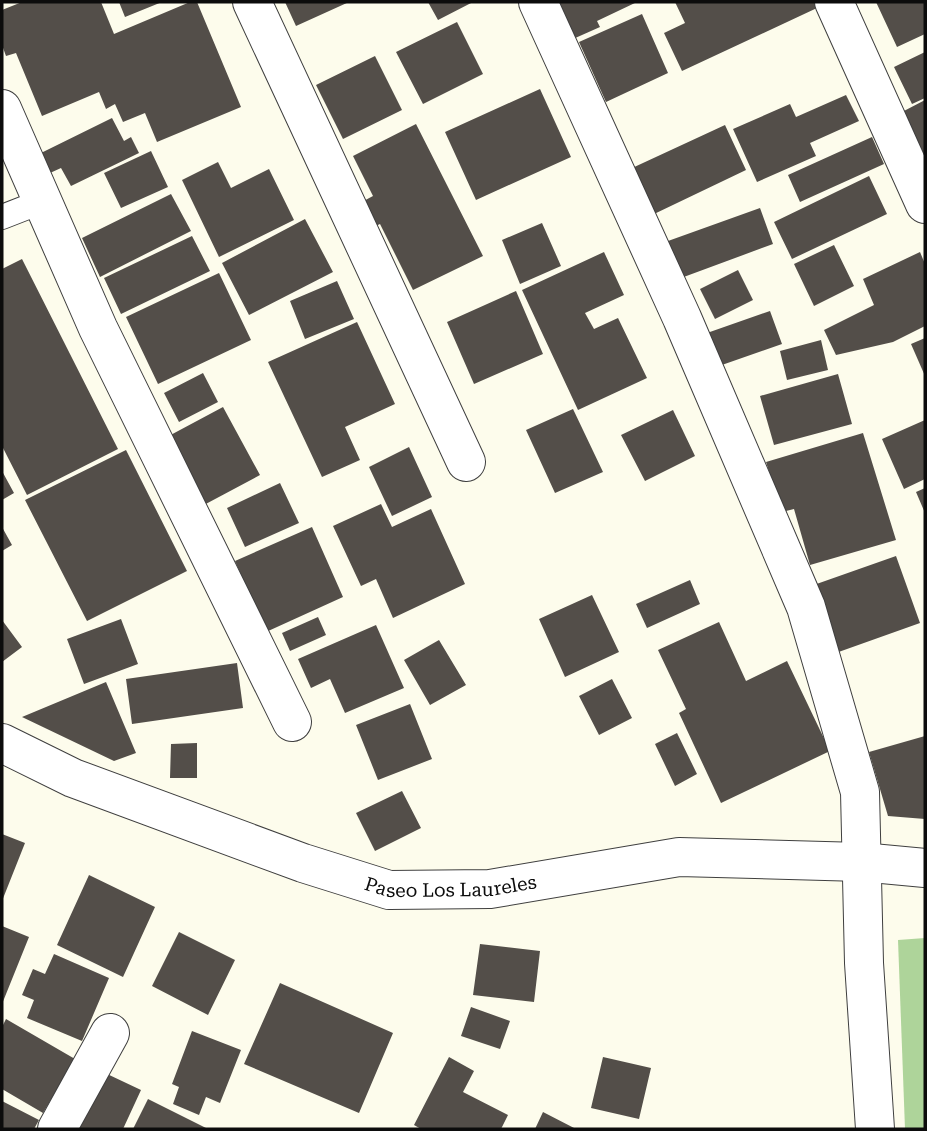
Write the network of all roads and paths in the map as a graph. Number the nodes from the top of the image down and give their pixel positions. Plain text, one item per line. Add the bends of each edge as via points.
1 (252, 2) edge
2 (538, 2) edge
3 (834, 2) edge
4 (2, 108) edge
5 (43, 201) junction
6 (925, 204) edge
7 (2, 217) edge
8 (466, 462) dead end
9 (292, 722) dead end
10 (2, 743) edge
11 (860, 862) junction
12 (925, 868) edge
13 (110, 1033) dead end
14 (57, 1129) edge
15 (874, 1129) edge

1 - 8 street
2 - 11 street via 682,318 806,607 860,792
3 - 6 street
4 - 5 street
5 - 7 lane
5 - 9 street via 98,328
10 - 11 street, Paseo Los Laureles via 73,778 303,863 390,890 490,889 679,857
11 - 12 street, Paseo Los Laureles
11 - 15 street
13 - 14 street

